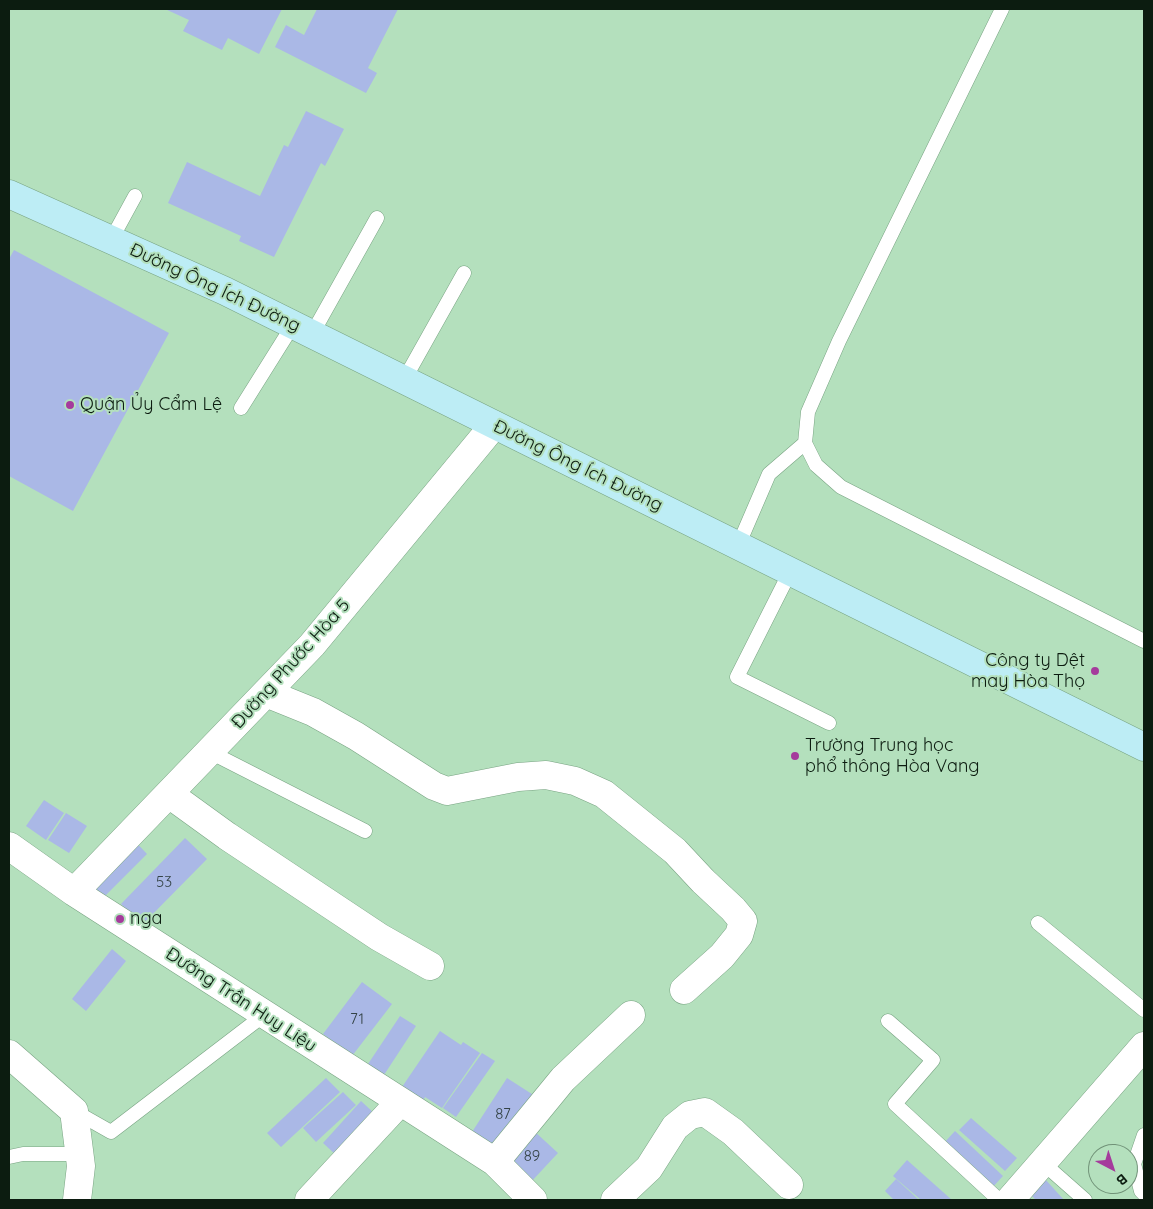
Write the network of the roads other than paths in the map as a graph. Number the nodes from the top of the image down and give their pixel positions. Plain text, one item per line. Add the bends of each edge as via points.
1 (1002, 9) edge
2 (9, 194) edge
3 (134, 196) dead end
4 (377, 218) dead end
5 (111, 240) junction
6 (464, 273) dead end
7 (303, 330) junction
8 (404, 380) junction
9 (241, 408) dead end
10 (494, 424) junction
11 (805, 444) junction
12 (738, 546) junction
13 (790, 572) junction
14 (1144, 641) edge
15 (266, 693) junction
16 (829, 723) dead end
17 (1144, 747) edge
18 (210, 752) junction
19 (169, 794) junction
20 (365, 831) dead end
21 (9, 846) edge
22 (74, 892) junction
23 (1038, 923) dead end
24 (430, 966) dead end
25 (684, 990) dead end
26 (1144, 1010) edge
27 (264, 1015) junction
28 (631, 1015) dead end
29 (888, 1021) dead end
30 (1144, 1046) edge
31 (9, 1054) edge
32 (400, 1102) junction
33 (74, 1111) junction
34 (1144, 1135) edge
35 (79, 1154) junction
36 (9, 1157) edge
37 (495, 1162) junction
38 (1043, 1163) junction
39 (789, 1185) dead end
40 (1144, 1194) edge
41 (77, 1200) edge
42 (309, 1200) edge
43 (533, 1200) edge
44 (615, 1200) edge
45 (999, 1200) edge
46 (1010, 1200) edge
47 (1085, 1200) edge

1 - 11 lane via 839,340 808,412
2 - 5 main road, Đường Ông Ích Đường
3 - 5 lane
4 - 7 lane
5 - 7 main road, Đường Ông Ích Đường
6 - 8 lane
7 - 8 main road, Đường Ông Ích Đường
7 - 9 lane
8 - 10 main road, Đường Ông Ích Đường
10 - 12 main road, Đường Ông Ích Đường
10 - 15 street, Đường Phước Hòa 5 via 312,645
11 - 12 lane via 770,474
11 - 14 lane via 816,465 841,486
12 - 13 main road, Đường Ông Ích Đường
13 - 16 lane via 737,677
13 - 17 main road, Đường Ông Ích Đường
15 - 18 street, Đường Phước Hòa 5
15 - 25 street via 313,712 447,791 546,775 575,781 604,794 675,851 743,921 739,935 722,956
18 - 19 street, Đường Phước Hòa 5
18 - 20 lane
19 - 22 street, Đường Phước Hòa 5
19 - 24 street via 379,937
21 - 22 street, Đường Trần Huy Liệu
22 - 27 street, Đường Trần Huy Liệu
23 - 26 lane
27 - 32 street, Đường Trần Huy Liệu
27 - 33 lane via 111,1132
28 - 37 street via 563,1079
29 - 45 lane via 933,1060 895,1104
30 - 38 street
31 - 33 street
32 - 37 street, Đường Trần Huy Liệu
32 - 42 street
33 - 35 street
34 - 40 lane via 1134,1164
35 - 36 lane
35 - 41 street via 81,1166
37 - 43 street, Đường Trần Huy Liệu
38 - 46 street
38 - 47 lane
39 - 44 street via 733,1132 705,1112 690,1115 676,1127 649,1168

